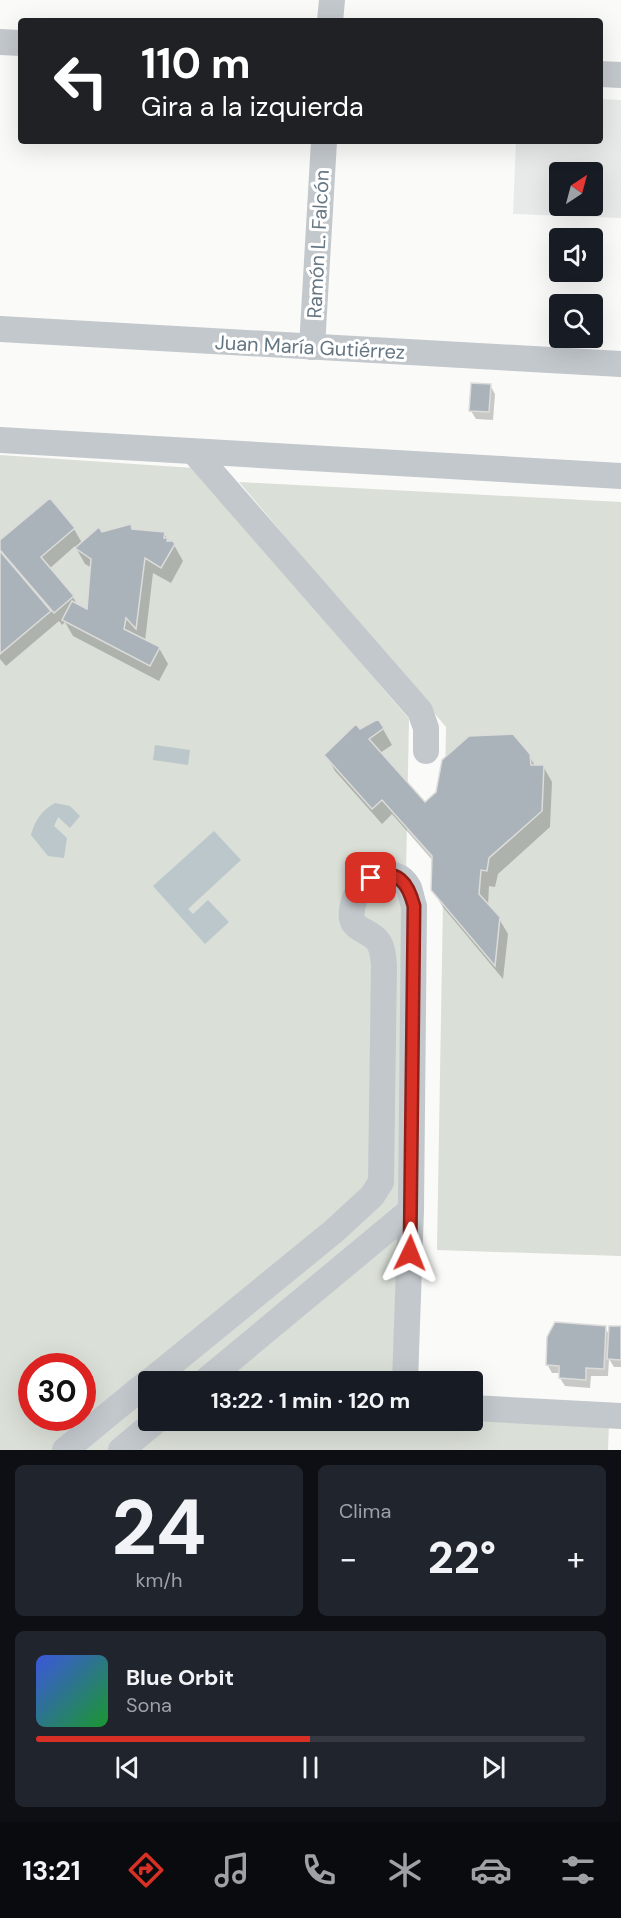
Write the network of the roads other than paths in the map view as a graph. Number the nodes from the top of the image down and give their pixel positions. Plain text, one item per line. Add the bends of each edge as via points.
1 (332, 0) edge
2 (330, 18) edge
3 (0, 42) edge
4 (18, 43) edge
5 (603, 74) edge
6 (621, 75) edge
7 (324, 144) edge
8 (0, 329) edge
9 (312, 347) junction
10 (621, 363) edge
11 (0, 440) edge
12 (194, 452) junction
13 (621, 476) edge
14 (426, 751) dead end
15 (411, 1210) junction
16 (163, 1371) edge
17 (217, 1371) edge
18 (405, 1371) edge
19 (138, 1391) edge
20 (483, 1409) edge
21 (621, 1416) edge
22 (144, 1431) edge
23 (65, 1450) edge
24 (121, 1450) edge

1 - 2 street
3 - 4 street
5 - 6 street
7 - 9 street, Ramón L. Falcón
8 - 9 street, Juan María Gutiérrez
9 - 10 street, Juan María Gutiérrez
11 - 12 street
12 - 13 street
12 - 14 street via 420,711 426,728
15 - 16 street via 414,906 409,888 402,880 379,875 356,894 352,919 356,928 376,939 384,966 381,1182 372,1196 334,1232
15 - 17 street
15 - 18 street
19 - 23 street
20 - 21 street
22 - 24 street

